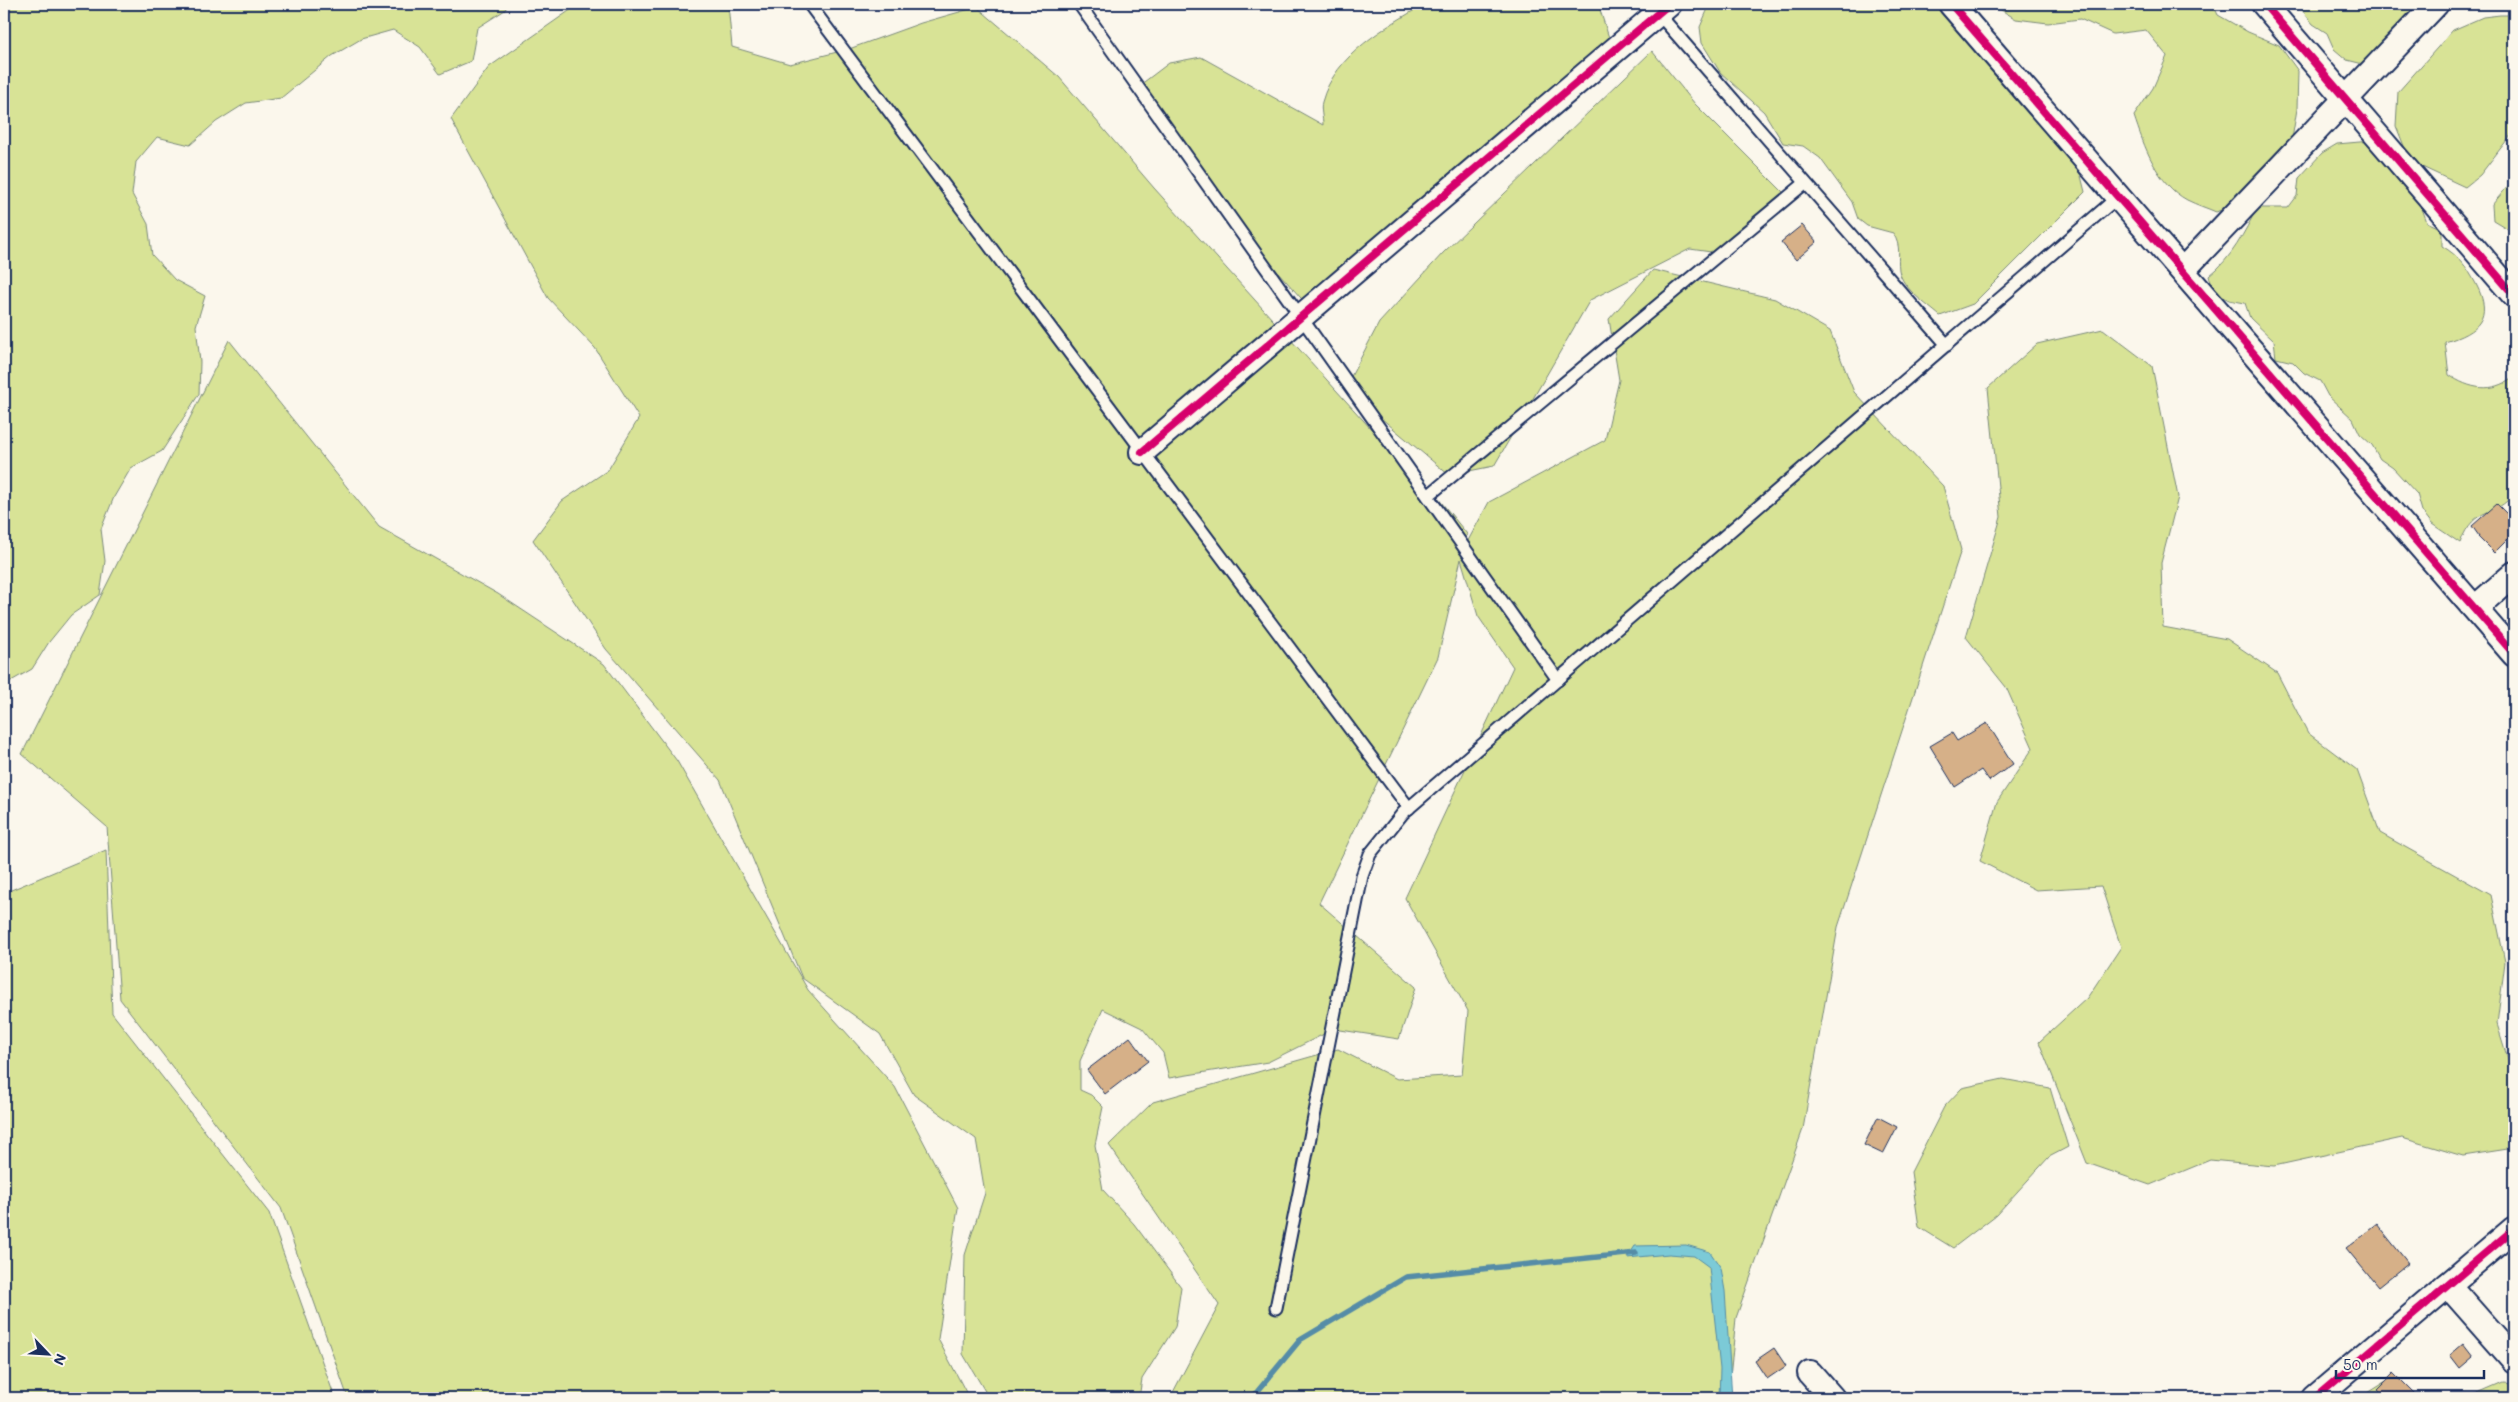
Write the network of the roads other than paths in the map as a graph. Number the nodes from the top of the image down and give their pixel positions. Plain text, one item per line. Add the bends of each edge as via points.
1 (809, 4) edge
2 (1079, 4) edge
3 (1951, 4) edge
4 (2264, 4) edge
5 (2436, 4) edge
6 (1659, 7) edge
7 (2347, 98) junction
8 (1805, 183) junction
9 (2119, 196) junction
10 (2183, 270) junction
11 (2512, 288) edge
12 (1301, 317) junction
13 (1946, 345) junction
14 (1142, 452) junction
15 (1428, 496) junction
16 (2514, 574) edge
17 (2475, 608) junction
18 (2514, 654) edge
19 (1558, 680) junction
20 (1409, 808) junction
21 (2514, 1229) edge
22 (2448, 1285) junction
23 (1276, 1308) dead end
24 (2514, 1360) edge
25 (1810, 1373) dead end
26 (1832, 1398) edge
27 (2315, 1398) edge

1 - 14 lane
2 - 12 lane
3 - 9 street
4 - 7 street
5 - 7 street
6 - 8 lane
6 - 12 street
7 - 10 street
7 - 11 street
8 - 13 lane
8 - 15 lane
9 - 10 street
9 - 13 lane
10 - 17 street
12 - 14 street
12 - 15 lane
13 - 19 lane
14 - 20 lane
15 - 19 lane
16 - 17 street
17 - 18 street
19 - 20 lane
20 - 23 lane via 1370,854 1362,876
21 - 22 street
22 - 24 street
22 - 27 street
25 - 26 street

